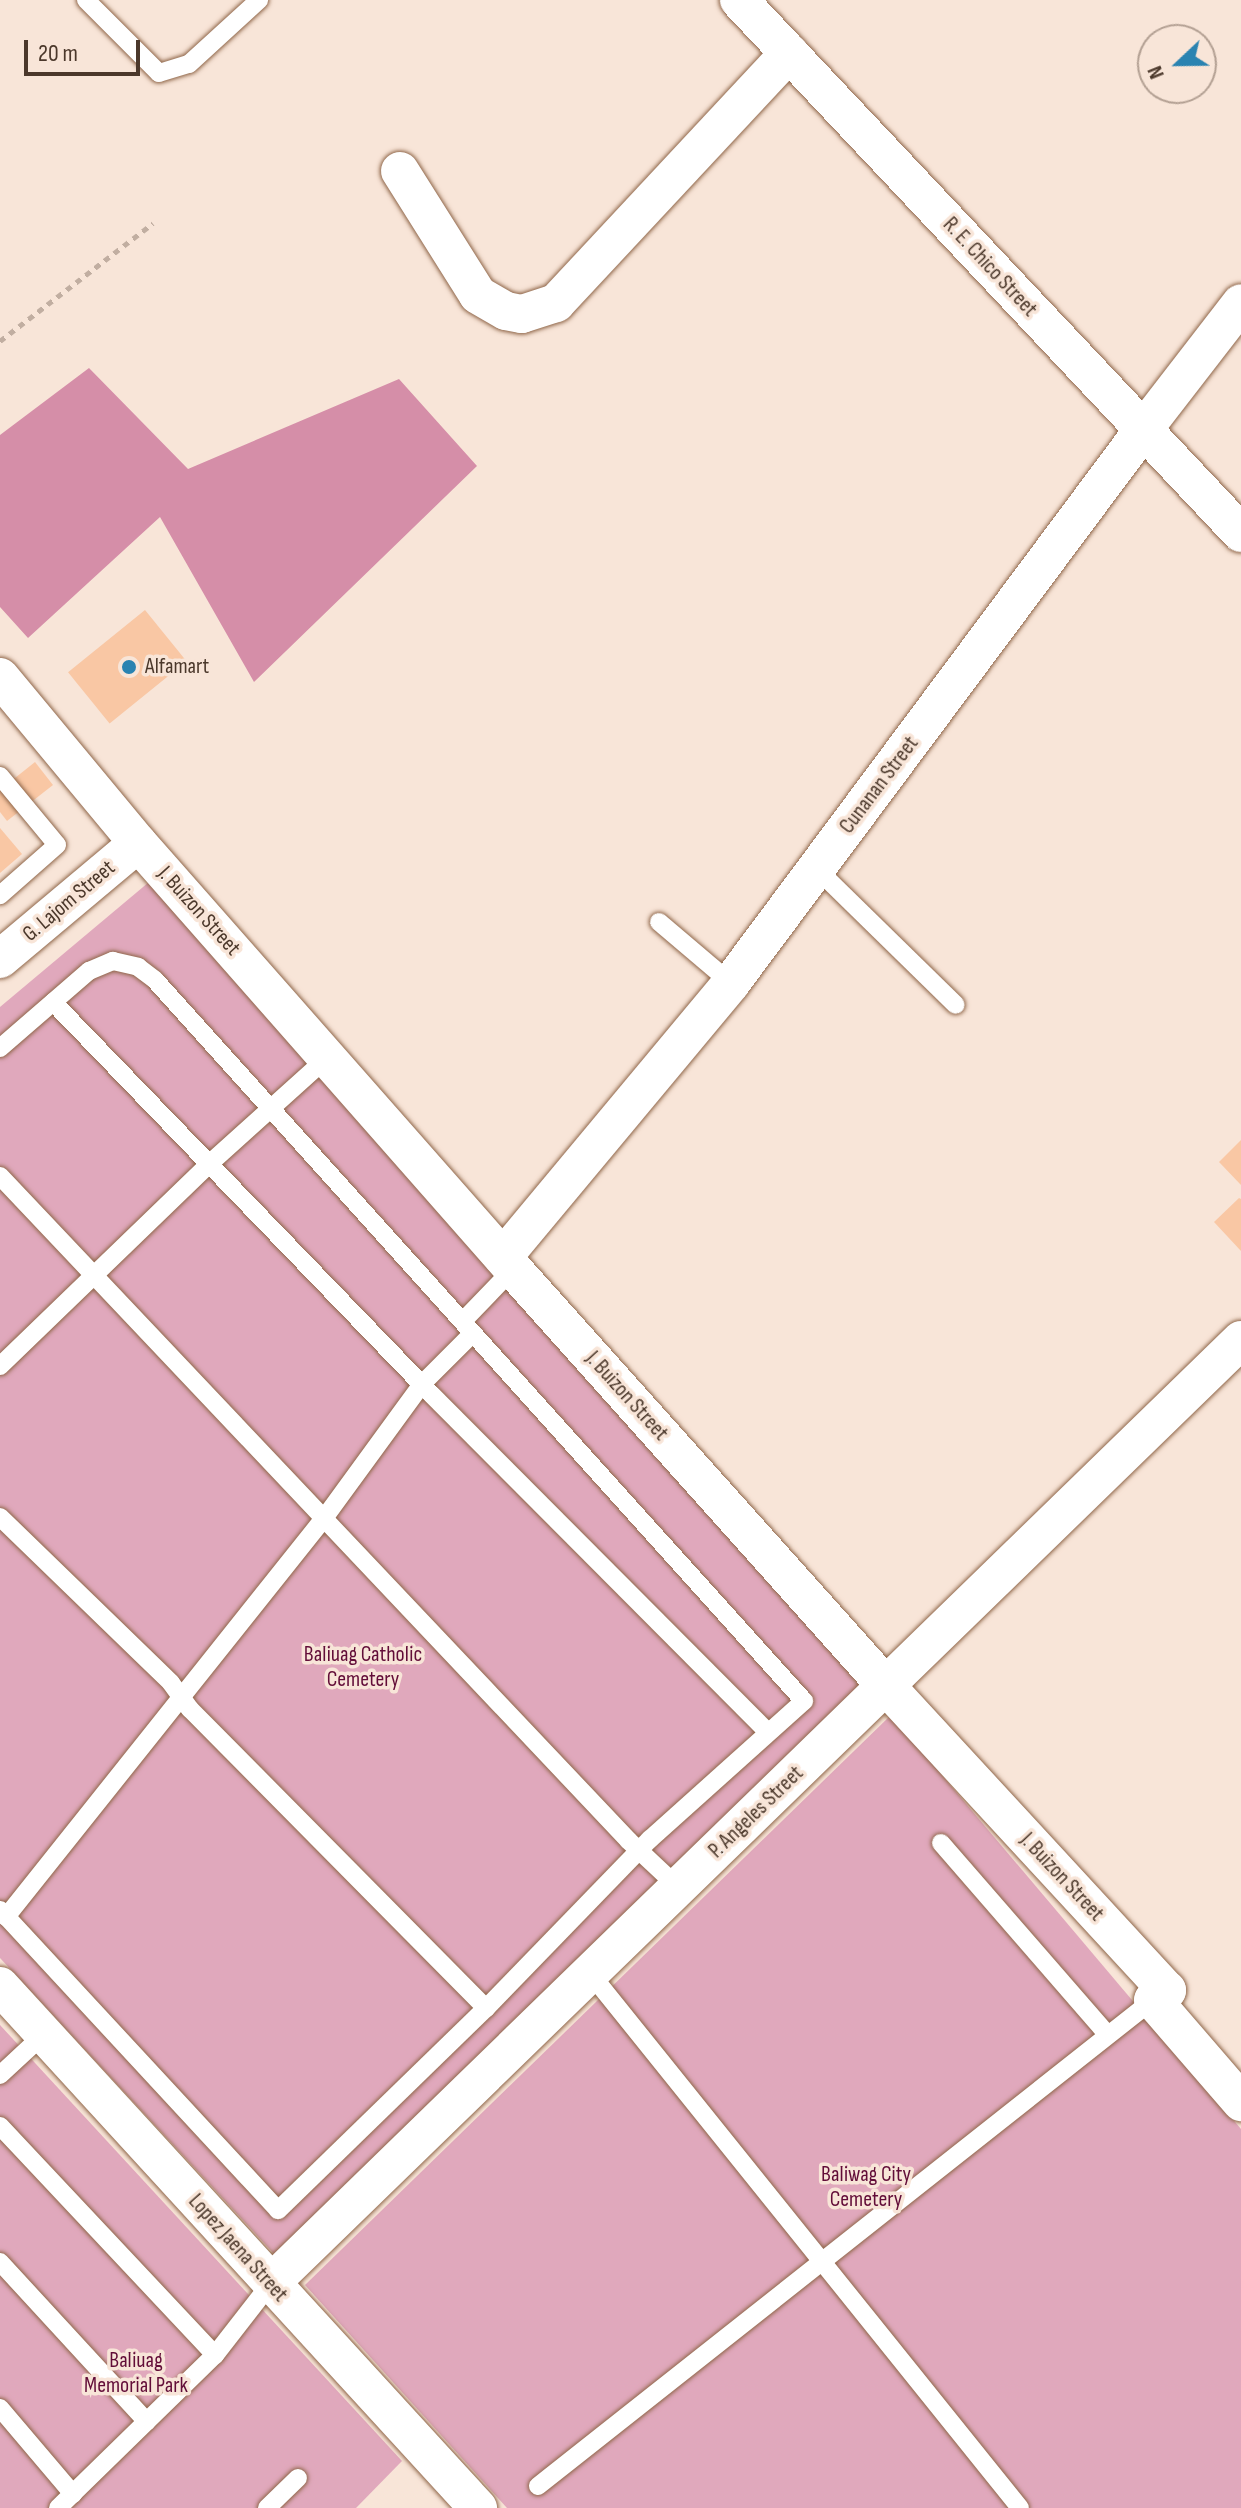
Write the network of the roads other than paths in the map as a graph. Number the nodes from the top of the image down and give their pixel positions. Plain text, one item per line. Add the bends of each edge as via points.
1 (86, 0) edge
2 (259, 0) edge
3 (739, 0) edge
4 (789, 53) junction
5 (400, 171) dead end
6 (1241, 303) edge
7 (1143, 430) junction
8 (1241, 533) edge
9 (3, 686) edge
10 (0, 776) edge
11 (138, 843) junction
12 (817, 869) junction
13 (0, 895) edge
14 (659, 922) dead end
15 (0, 959) edge
16 (731, 983) junction
17 (53, 1002) junction
18 (956, 1005) dead end
19 (0, 1048) edge
20 (329, 1056) junction
21 (272, 1108) junction
22 (208, 1165) junction
23 (0, 1176) edge
24 (508, 1263) junction
25 (96, 1277) junction
26 (468, 1327) junction
27 (1241, 1340) edge
28 (0, 1366) edge
29 (422, 1384) junction
30 (0, 1517) edge
31 (325, 1517) junction
32 (887, 1687) junction
33 (180, 1696) junction
34 (768, 1732) junction
35 (941, 1843) dead end
36 (639, 1850) junction
37 (678, 1887) junction
38 (3, 1914) edge
39 (590, 1973) junction
40 (0, 1986) edge
41 (1153, 2000) junction
42 (486, 2008) junction
43 (43, 2035) junction
44 (1108, 2035) junction
45 (0, 2075) edge
46 (1241, 2102) edge
47 (0, 2126) edge
48 (822, 2261) junction
49 (0, 2262) edge
50 (271, 2283) junction
51 (215, 2355) junction
52 (0, 2408) edge
53 (147, 2422) junction
54 (298, 2478) dead end
55 (538, 2486) dead end
56 (73, 2494) junction
57 (58, 2508) edge
58 (267, 2508) edge
59 (478, 2508) edge
60 (1020, 2508) edge

1 - 2 lane via 159,73 189,64
3 - 4 street, R. E. Chico Street
4 - 5 street via 556,303 522,314 478,295
4 - 7 street, R. E. Chico Street
6 - 7 street, Cunanan Street
7 - 8 street, R. E. Chico Street
7 - 12 street, Cunanan Street
9 - 11 street, J. Buizon Street
10 - 13 lane via 57,845
11 - 15 street, G. Lajom Street
11 - 20 street, J. Buizon Street
12 - 16 street, Cunanan Street
12 - 18 lane
14 - 16 lane
16 - 24 street, Cunanan Street
17 - 19 lane
17 - 21 lane via 89,971 113,961 138,967
17 - 22 lane
20 - 21 lane
20 - 24 street, J. Buizon Street
21 - 22 lane
21 - 26 lane
22 - 25 lane
22 - 29 lane
23 - 25 lane
24 - 26 lane
24 - 32 street, J. Buizon Street
25 - 28 lane
25 - 31 lane
26 - 29 lane
26 - 34 lane via 804,1701
27 - 32 street, P. Angeles Street
29 - 31 lane
29 - 34 lane
30 - 33 lane
31 - 33 lane
31 - 36 lane
32 - 37 street, P. Angeles Street
32 - 41 street, J. Buizon Street via 1167,1990
33 - 38 lane
33 - 42 lane
34 - 36 lane
35 - 44 lane
36 - 37 lane
36 - 42 lane
37 - 39 street, P. Angeles Street
38 - 42 lane via 278,2210
39 - 48 lane
39 - 50 street, P. Angeles Street
40 - 43 street, Lopez Jaena Street
41 - 44 lane
41 - 46 street
43 - 45 lane
43 - 50 street, Lopez Jaena Street
44 - 48 lane
47 - 51 lane
48 - 55 lane
48 - 60 lane
49 - 53 lane
50 - 51 lane
50 - 59 street, Lopez Jaena Street
51 - 53 lane
52 - 56 lane
53 - 56 lane
54 - 58 lane
56 - 57 lane

